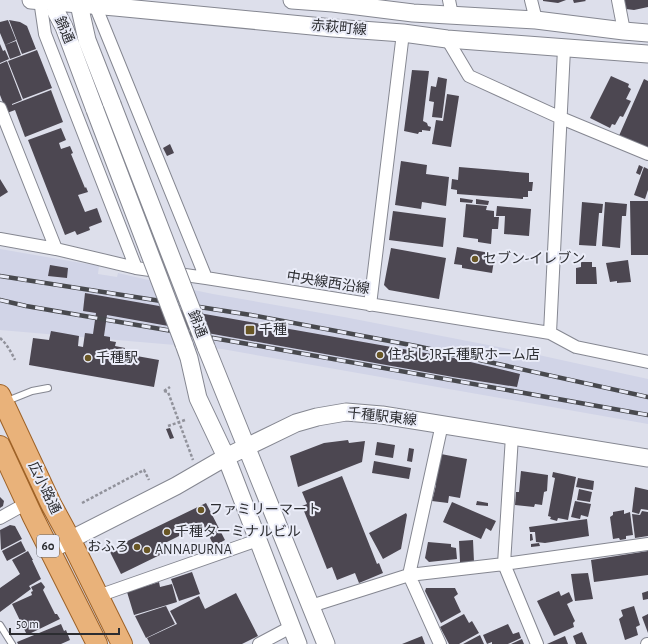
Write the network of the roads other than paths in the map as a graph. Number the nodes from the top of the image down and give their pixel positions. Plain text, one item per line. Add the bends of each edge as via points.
1 (42, 0) edge
2 (292, 0) edge
3 (531, 0) edge
4 (618, 0) edge
5 (86, 2) edge
6 (332, 2) edge
7 (450, 8) edge
8 (536, 20) junction
9 (333, 28) junction
10 (624, 31) junction
11 (403, 33) junction
12 (648, 33) edge
13 (447, 39) junction
14 (564, 49) junction
15 (648, 54) edge
16 (0, 108) edge
17 (560, 118) junction
18 (648, 154) edge
19 (0, 239) edge
20 (56, 249) junction
21 (136, 268) junction
22 (206, 278) junction
23 (370, 305) junction
24 (550, 333) junction
25 (648, 362) edge
26 (48, 388) dead end
27 (2, 399) edge
28 (442, 424) junction
29 (512, 436) junction
30 (246, 446) junction
31 (2, 453) edge
32 (226, 457) junction
33 (648, 458) edge
34 (27, 503) junction
35 (0, 518) edge
36 (70, 540) junction
37 (258, 540) junction
38 (648, 544) edge
39 (50, 550) junction
40 (504, 564) junction
41 (409, 575) junction
42 (98, 596) junction
43 (311, 606) junction
44 (0, 625) edge
45 (291, 627) junction
46 (12, 644) edge
47 (97, 644) edge
48 (122, 644) edge
49 (259, 644) edge
50 (298, 644) edge
51 (326, 644) edge
52 (440, 644) edge
53 (537, 644) edge

1 - 5 street, 赤萩町線
1 - 21 street via 45,34
1 - 32 street, 錦通, bridge via 64,27 184,344 198,398
2 - 6 street, 赤萩町線
3 - 8 street
4 - 10 street
5 - 9 street, 赤萩町線
5 - 22 street
5 - 30 street, 錦通, bridge via 87,40
6 - 7 street, 赤萩町線 via 413,13
6 - 9 street
7 - 8 street, 赤萩町線
8 - 10 street, 赤萩町線
9 - 11 street, 赤萩町線
10 - 12 street, 赤萩町線
11 - 13 street, 赤萩町線
11 - 23 street
13 - 14 street, 赤萩町線
13 - 17 street via 469,76
14 - 15 street, 赤萩町線
14 - 17 street
16 - 20 street
17 - 18 street
17 - 24 street
19 - 20 street, 中央線西沿線
20 - 21 street, 中央線西沿線
21 - 22 street, 中央線西沿線
22 - 23 street, 中央線西沿線
23 - 24 street, 中央線西沿線
24 - 25 street, 中央線西沿線 via 576,347
26 - 27 lane
27 - 36 main road, 広小路通 / 60
28 - 29 street, 千種駅東線
28 - 30 street, 千種駅東線 via 346,412 296,423
28 - 41 street
29 - 33 street, 千種駅東線
29 - 40 street
30 - 32 street, 千種駅東線
30 - 43 street, 錦通
31 - 34 main road, 広小路通 / 60
32 - 36 street, 千種駅東線 via 176,486
32 - 37 street, 錦通
34 - 35 street
34 - 39 main road, 広小路通 / 60
36 - 39 street, 千種駅東線
36 - 42 main road, 広小路通 / 60
37 - 42 street
37 - 45 street, 錦通
38 - 40 street
39 - 47 main road, 広小路通 / 60
40 - 41 street
40 - 53 street
41 - 43 street
41 - 52 street
42 - 48 main road, 広小路通 / 60
43 - 51 street, 錦通
44 - 46 lane
45 - 49 street
45 - 50 street, 錦通

